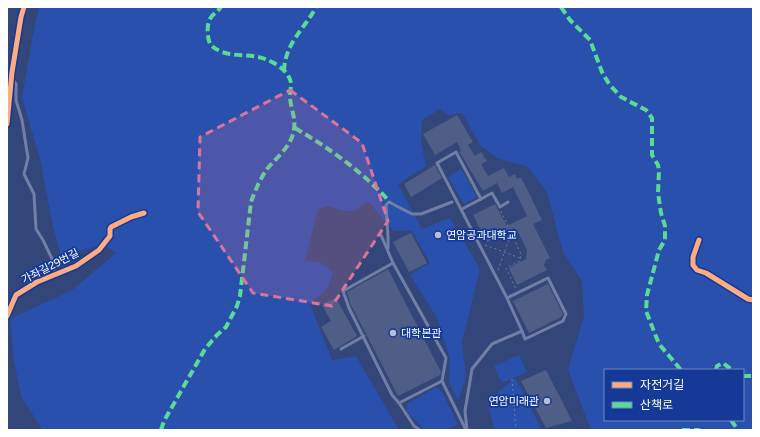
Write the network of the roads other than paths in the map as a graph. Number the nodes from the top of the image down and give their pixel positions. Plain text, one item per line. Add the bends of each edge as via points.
1 (12, 78) dead end
2 (481, 199) junction
3 (452, 202) dead end
4 (508, 202) dead end
5 (462, 209) junction
6 (144, 213) dead end
7 (381, 235) dead end
8 (699, 240) dead end
9 (387, 250) junction
10 (393, 263) junction
11 (54, 275) junction
12 (507, 298) junction
13 (753, 300) edge
14 (7, 316) edge
15 (522, 331) junction
16 (364, 336) junction
17 (341, 348) dead end
18 (442, 381) junction
19 (399, 404) junction
20 (420, 430) edge
21 (467, 430) edge

1 - 11 lane via 16,84 16,100 28,158 24,174 34,194 36,229 55,265
2 - 4 lane via 492,193 500,207
2 - 5 lane
2 - 5 lane via 456,152 437,163
3 - 9 lane via 421,214 412,214 389,202 386,205
5 - 12 lane
6 - 11 street, 가좌길29번길 via 111,227 110,236 99,250 76,266
7 - 9 lane
8 - 13 street via 693,257 693,265 697,270 706,272
9 - 10 lane
10 - 16 lane via 343,291
10 - 18 lane via 446,358
11 - 14 street, 가좌길29번길 via 16,295
12 - 15 lane
12 - 15 lane via 548,278 566,314 563,321 525,339
15 - 21 lane via 492,344 472,369 465,411
16 - 17 lane
16 - 19 lane via 392,396
18 - 19 lane
18 - 21 lane
19 - 20 lane via 414,426

